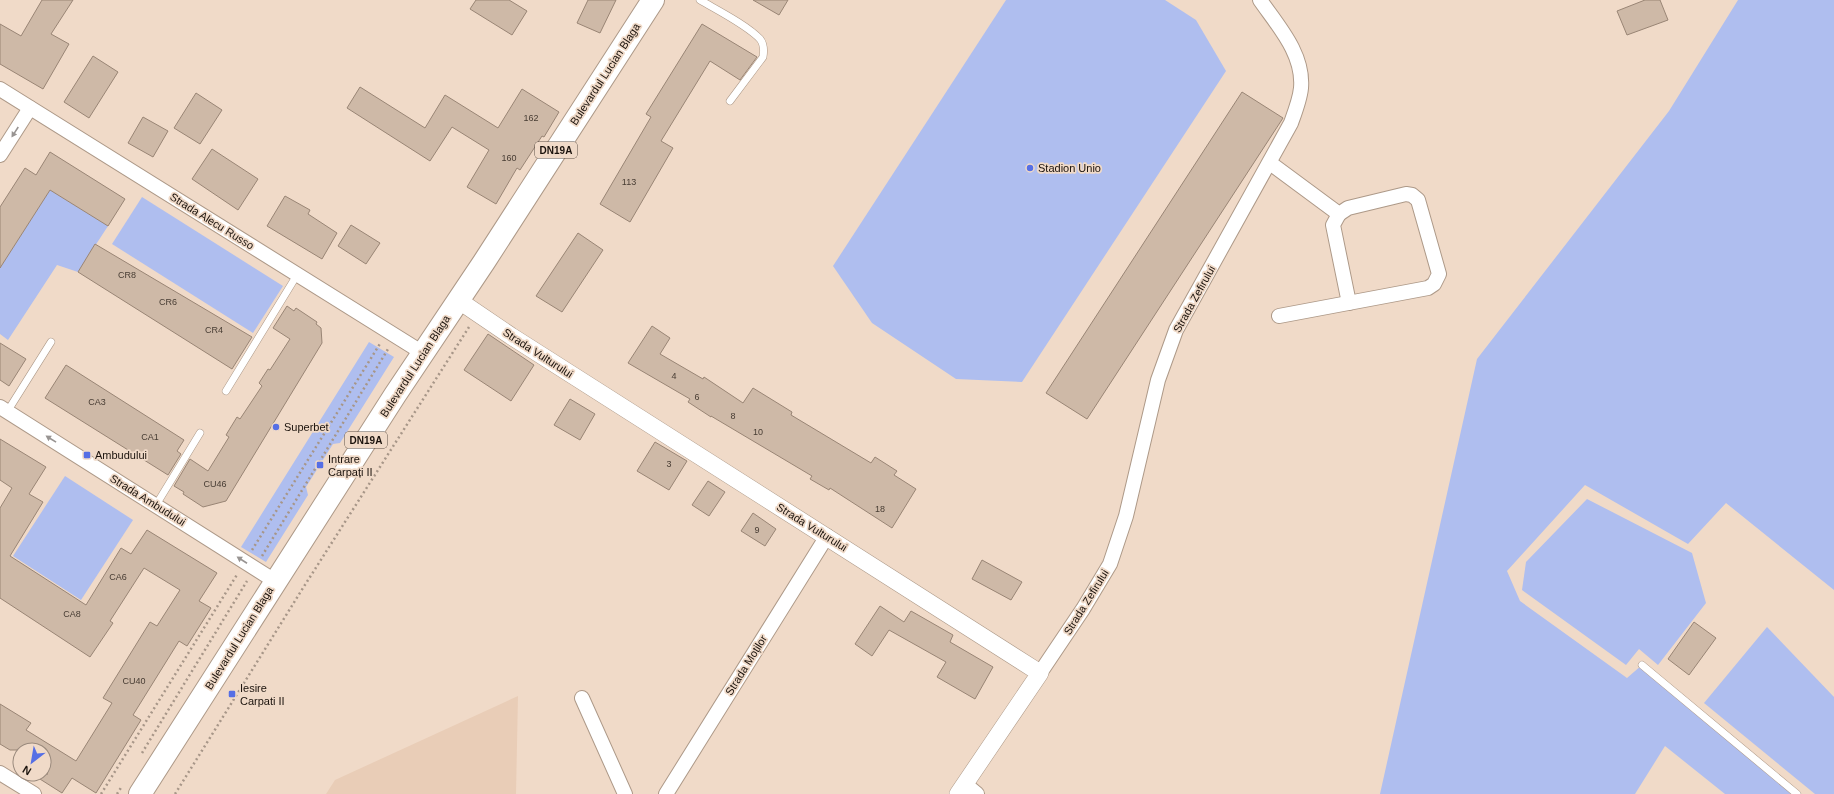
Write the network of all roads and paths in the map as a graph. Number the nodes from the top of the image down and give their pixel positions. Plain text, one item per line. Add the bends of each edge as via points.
1 (653, 0) edge
2 (700, 0) edge
3 (1260, 0) edge
4 (0, 89) edge
5 (730, 101) dead end
6 (30, 108) junction
7 (0, 155) edge
8 (1270, 163) junction
9 (1338, 214) junction
10 (297, 275) junction
11 (458, 300) junction
12 (1349, 303) junction
13 (1280, 316) dead end
14 (476, 329) dead end
15 (51, 342) dead end
16 (423, 353) junction
17 (226, 391) dead end
18 (4, 409) edge
19 (200, 433) dead end
20 (156, 505) junction
21 (827, 536) junction
22 (275, 581) junction
23 (1642, 665) dead end
24 (1040, 672) junction
25 (582, 698) dead end
26 (0, 773) edge
27 (967, 791) edge
28 (34, 794) edge
29 (140, 794) edge
30 (175, 794) edge
31 (625, 794) edge
32 (666, 794) edge
33 (1797, 794) edge

1 - 11 main road, Bulevardul Lucian Blaga / DN19A
2 - 5 lane via 761,40 764,49 763,57
3 - 8 street, Strada Zefirului via 1293,48 1301,68 1301,88 1292,123
4 - 6 street, Strada Alecu Russo
6 -> 7 street
6 - 10 street, Strada Alecu Russo
8 - 9 street
8 - 24 street, Strada Zefirului via 1176,330 1158,380 1126,516 1110,564 1084,609
9 - 12 street via 1333,224
9 - 12 street via 1348,208 1406,194 1412,195 1418,200 1439,274 1434,284 1428,288
10 - 16 street, Strada Alecu Russo
10 - 17 lane
11 - 16 main road, Bulevardul Lucian Blaga / DN19A
11 - 21 street, Strada Vulturului via 524,345
12 - 13 street
14 - 30 path via 468,327
15 - 18 lane
16 - 22 main road, Bulevardul Lucian Blaga / DN19A
20 -> 18 street, Strada Ambudului
19 - 20 lane
22 -> 20 street, Strada Ambudului
21 - 24 street, Strada Vulturului
21 - 32 street, Strada Moților
22 - 29 main road, Bulevardul Lucian Blaga / DN19A
23 - 33 lane
24 - 27 street
25 - 31 street
26 - 28 street

